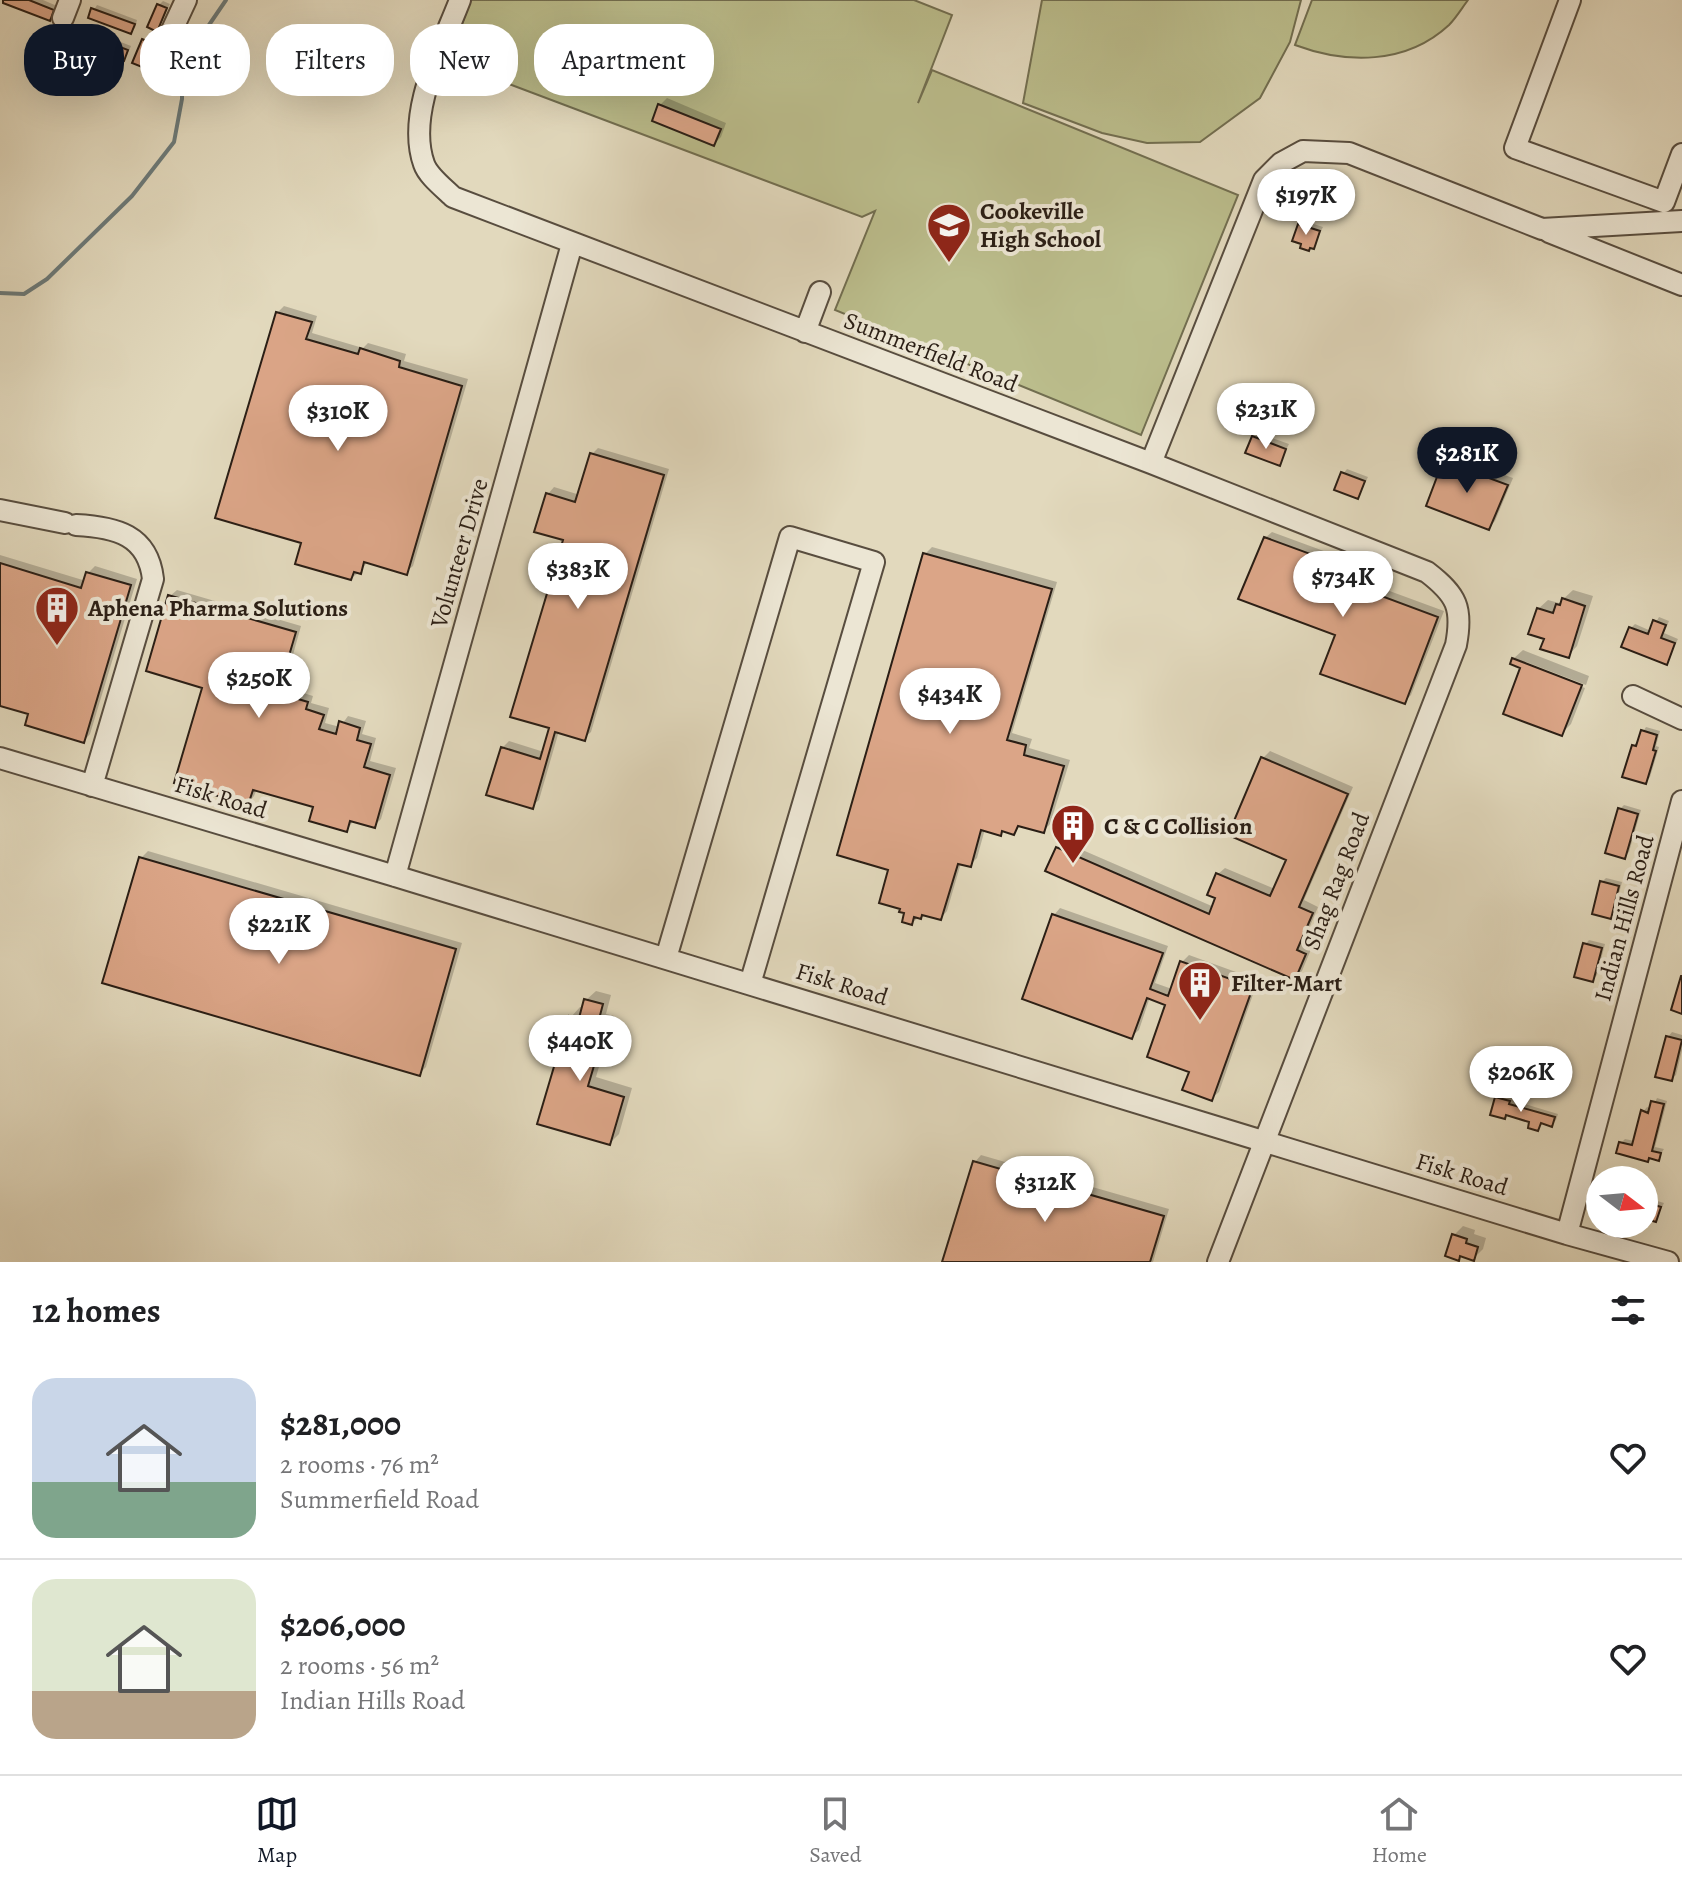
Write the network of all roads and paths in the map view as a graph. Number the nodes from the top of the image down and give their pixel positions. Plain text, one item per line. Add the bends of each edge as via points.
1 (186, 0) edge
2 (460, 0) edge
3 (1570, 0) edge
4 (175, 24) edge
5 (1682, 154) edge
6 (1682, 221) edge
7 (1542, 229) junction
8 (572, 244) junction
9 (1682, 285) edge
10 (820, 292) dead end
11 (805, 332) junction
12 (1151, 463) junction
13 (0, 510) edge
14 (1427, 572) joint
15 (1633, 696) dead end
16 (1682, 719) edge
17 (0, 758) edge
18 (92, 786) junction
19 (1682, 801) edge
20 (395, 876) junction
21 (666, 958) junction
22 (750, 984) junction
23 (1263, 1139) junction
24 (1567, 1234) junction
25 (1218, 1262) edge
26 (1668, 1262) edge

1 - 4 street
2 - 8 street, Summerfield Road via 421,103 419,140 425,167 453,197
3 - 5 street via 1515,148 1664,202
6 - 7 street
7 - 9 street
7 - 12 street via 1349,153 1303,151 1281,163 1264,180
8 - 11 street, Summerfield Road
8 - 20 street, Volunteer Drive
10 - 11 street
11 - 12 street, Summerfield Road
12 - 14 street, Summerfield Road
13 - 18 street via 109,527 142,544 151,563 153,579
14 - 23 street, Shag Rag Road via 1457,604 1456,645
15 - 16 street
17 - 18 street, Fisk Road
18 - 20 street, Fisk Road
19 - 24 street, Indian Hills Road
20 - 21 street, Fisk Road
21 - 22 street, Fisk Road
21 - 22 street via 790,537 874,562
22 - 23 street, Fisk Road
23 - 24 street, Fisk Road
23 - 25 street, Shag Rag Road
24 - 26 street, Fisk Road

